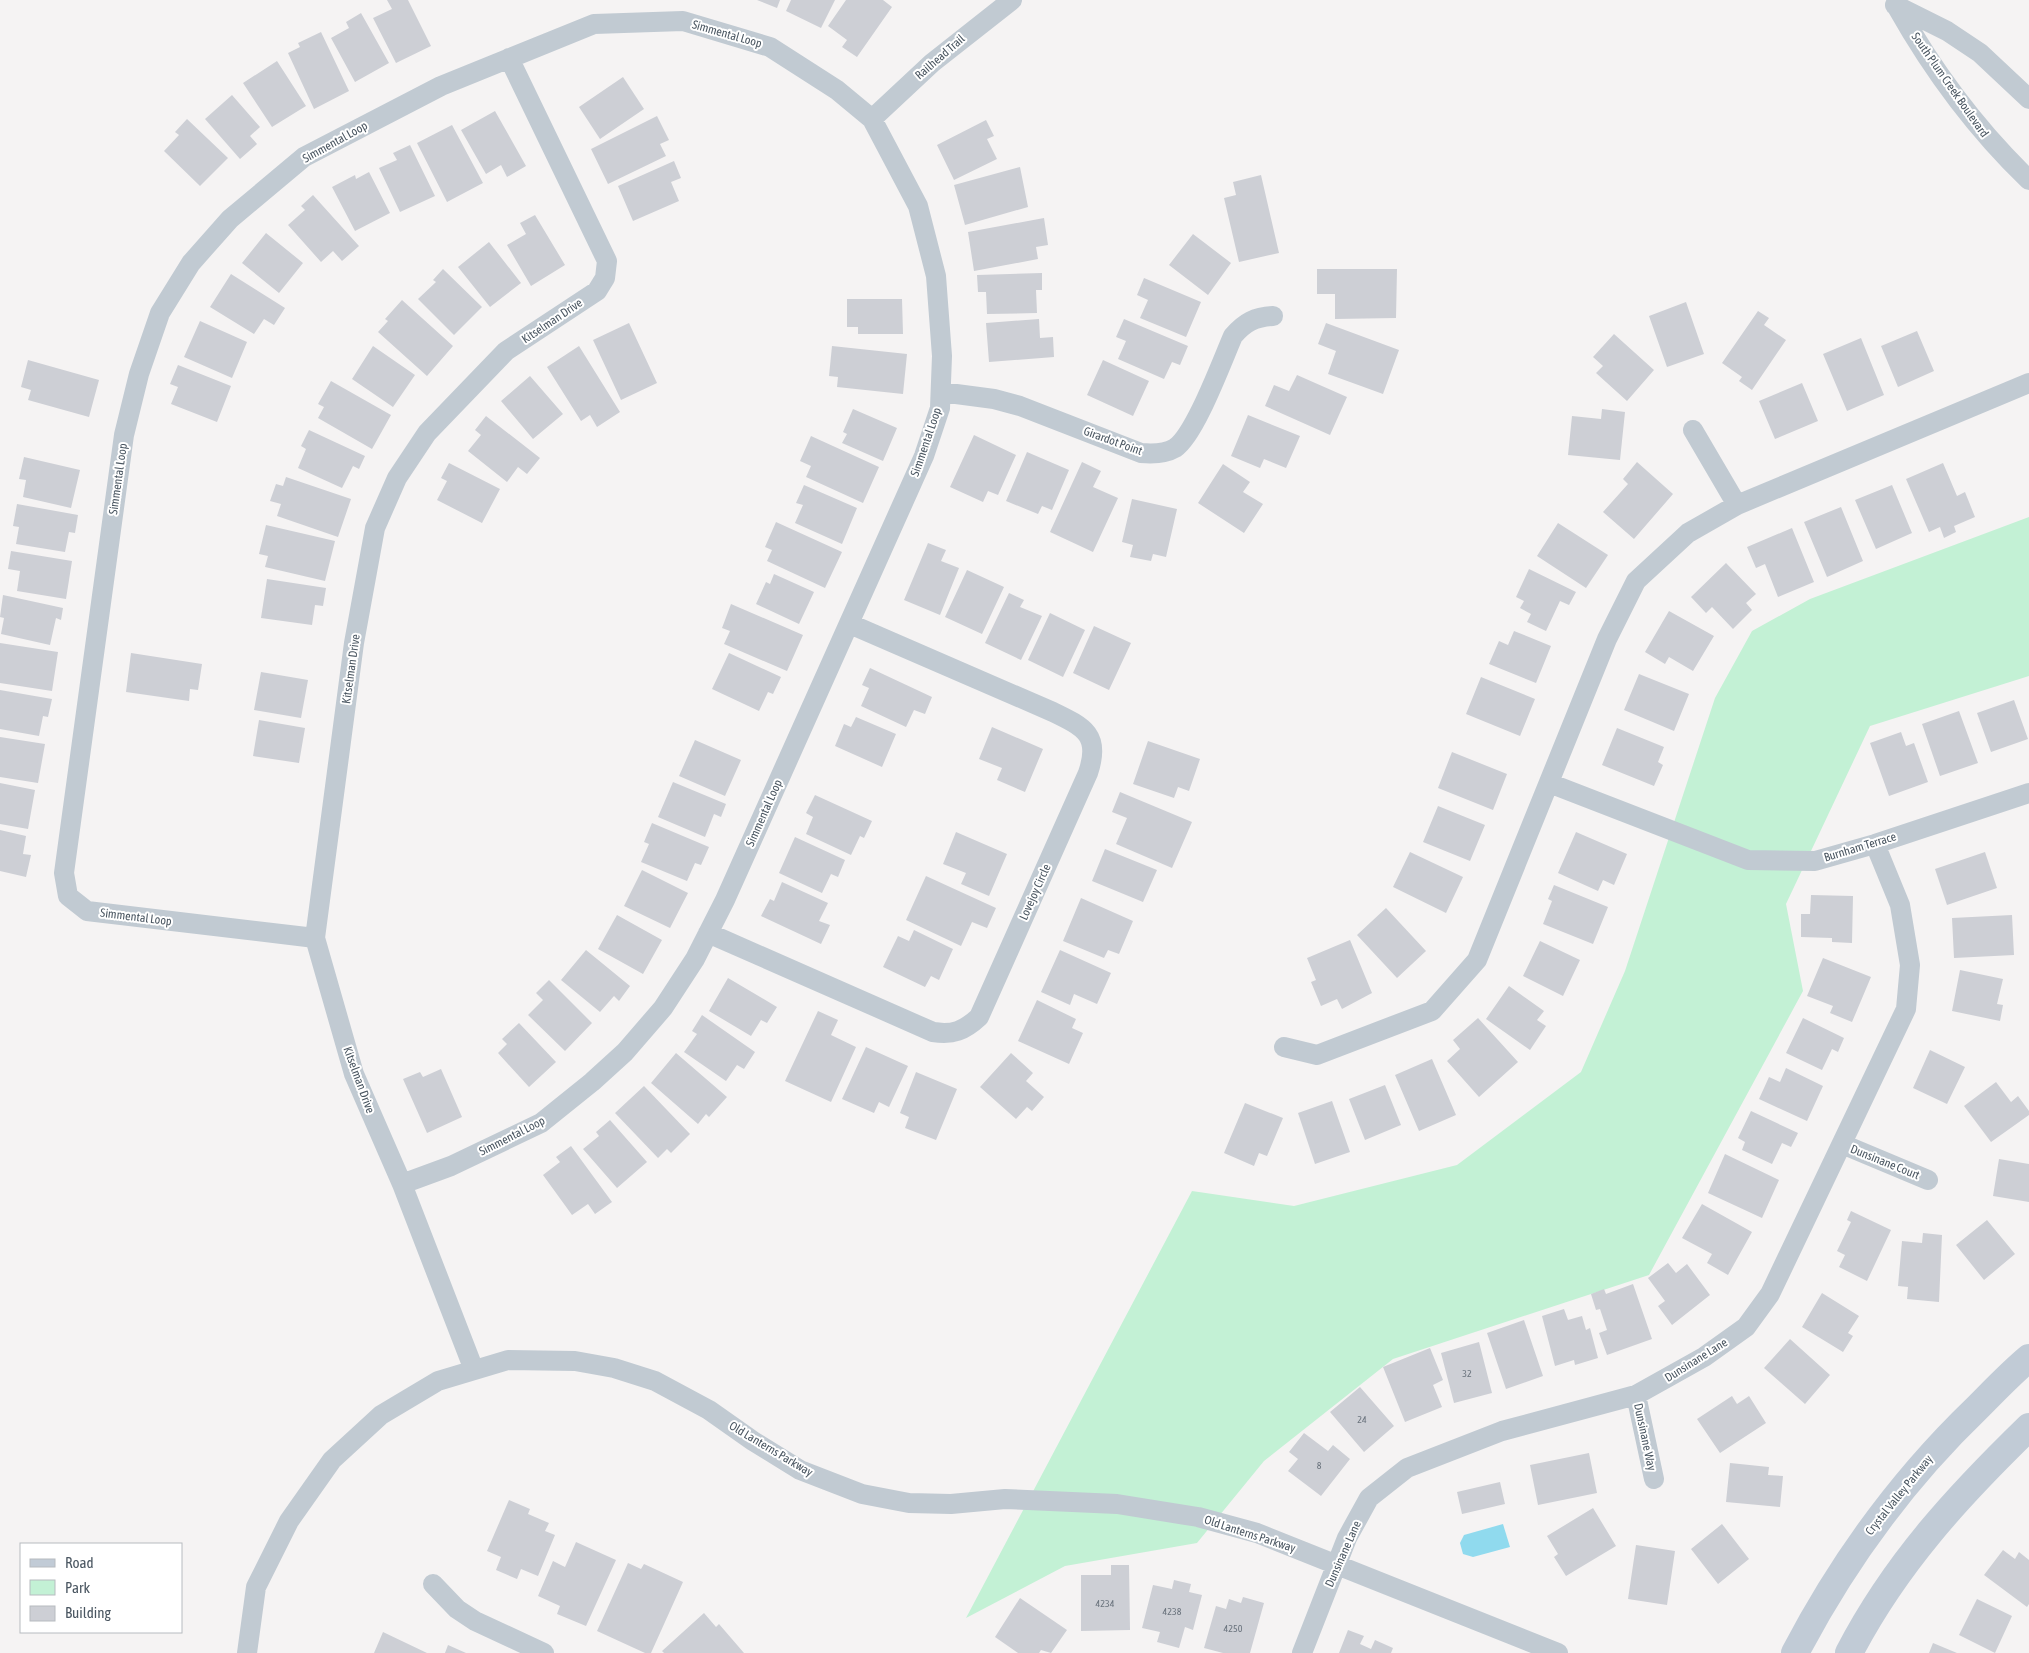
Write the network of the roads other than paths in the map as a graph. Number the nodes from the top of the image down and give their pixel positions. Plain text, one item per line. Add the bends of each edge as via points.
1 (1012, 0) edge
2 (1893, 3) edge
3 (509, 58) junction
4 (2029, 99) edge
5 (872, 118) junction
6 (2029, 180) edge
7 (1273, 316) dead end
8 (2029, 383) edge
9 (940, 392) junction
10 (1693, 430) dead end
11 (1737, 506) junction
12 (850, 624) junction
13 (1549, 783) junction
14 (2029, 793) edge
15 (1875, 844) junction
16 (708, 933) junction
17 (315, 938) junction
18 (1284, 1047) dead end
19 (1842, 1144) junction
20 (1928, 1180) dead end
21 (402, 1184) junction
22 (2029, 1358) edge
23 (474, 1370) junction
24 (1636, 1394) junction
25 (2029, 1427) edge
26 (1654, 1479) dead end
27 (1337, 1564) junction
28 (433, 1584) dead end
29 (247, 1653) edge
30 (544, 1653) edge
31 (1302, 1653) edge
32 (1558, 1653) edge
33 (1795, 1653) edge
34 (1849, 1653) edge

1 - 5 street, Railhead Trail via 932,63
2 - 4 street, South Plum Creek Boulevard via 1980,53
2 - 6 street, South Plum Creek Boulevard via 1966,112 1992,144
3 - 5 street, Simmental Loop via 594,24 683,21 770,47 837,90
3 - 17 street, Kitselman Drive via 607,262 605,278 597,291 506,351 426,432 397,478 375,528 354,643
3 - 17 street, Simmental Loop via 441,86 304,157 230,219 191,264 160,313 139,374 124,435 64,873 68,896 87,911
5 - 9 street, Simmental Loop via 918,206 936,276 942,356
7 - 9 street, Girardot Point via 1257,317 1233,336 1187,434 1174,448 1155,454 1141,453 1020,406
8 - 11 street
9 - 12 street, Simmental Loop via 940,408 924,456
10 - 11 street
11 - 13 street via 1688,533 1636,581 1607,639
12 - 16 street, Simmental Loop
12 - 16 street, Lovejoy Circle via 1053,712 1081,726 1092,740 1094,757 1088,773 980,1017 967,1029 950,1034 933,1032
13 - 15 street, Burnham Terrace via 1748,860 1815,861
13 - 18 street via 1477,960 1432,1011 1317,1056
14 - 15 street, Burnham Terrace
15 - 19 street, Dunsinane Lane via 1900,905 1910,965 1906,1009
16 - 21 street, Simmental Loop via 695,959 662,1008 625,1052 592,1082 541,1123 451,1166
17 - 21 street, Kitselman Drive via 354,1074
19 - 20 street, Dunsinane Court
19 - 24 street, Dunsinane Lane via 1770,1294 1746,1327 1704,1357
21 - 23 street, Kitselman Drive
22 - 33 main road, Crystal Valley Parkway via 1913,1474 1843,1568
23 - 27 street, Old Lanterns Parkway via 508,1360 575,1361 614,1368 655,1381 709,1410 800,1470 862,1494 909,1503 951,1504 1005,1498 1117,1504 1206,1519 1257,1533
23 - 29 street, Old Lanterns Parkway via 438,1381 380,1415 332,1460 288,1521 256,1587
24 - 26 street, Dunsinane Way
24 - 27 street, Dunsinane Lane via 1502,1431 1407,1468 1369,1498 1346,1538
25 - 34 main road via 1949,1507 1884,1594
27 - 31 street, Dunsinane Lane
27 - 32 street, Old Lanterns Parkway
28 - 30 street via 457,1609 475,1621

